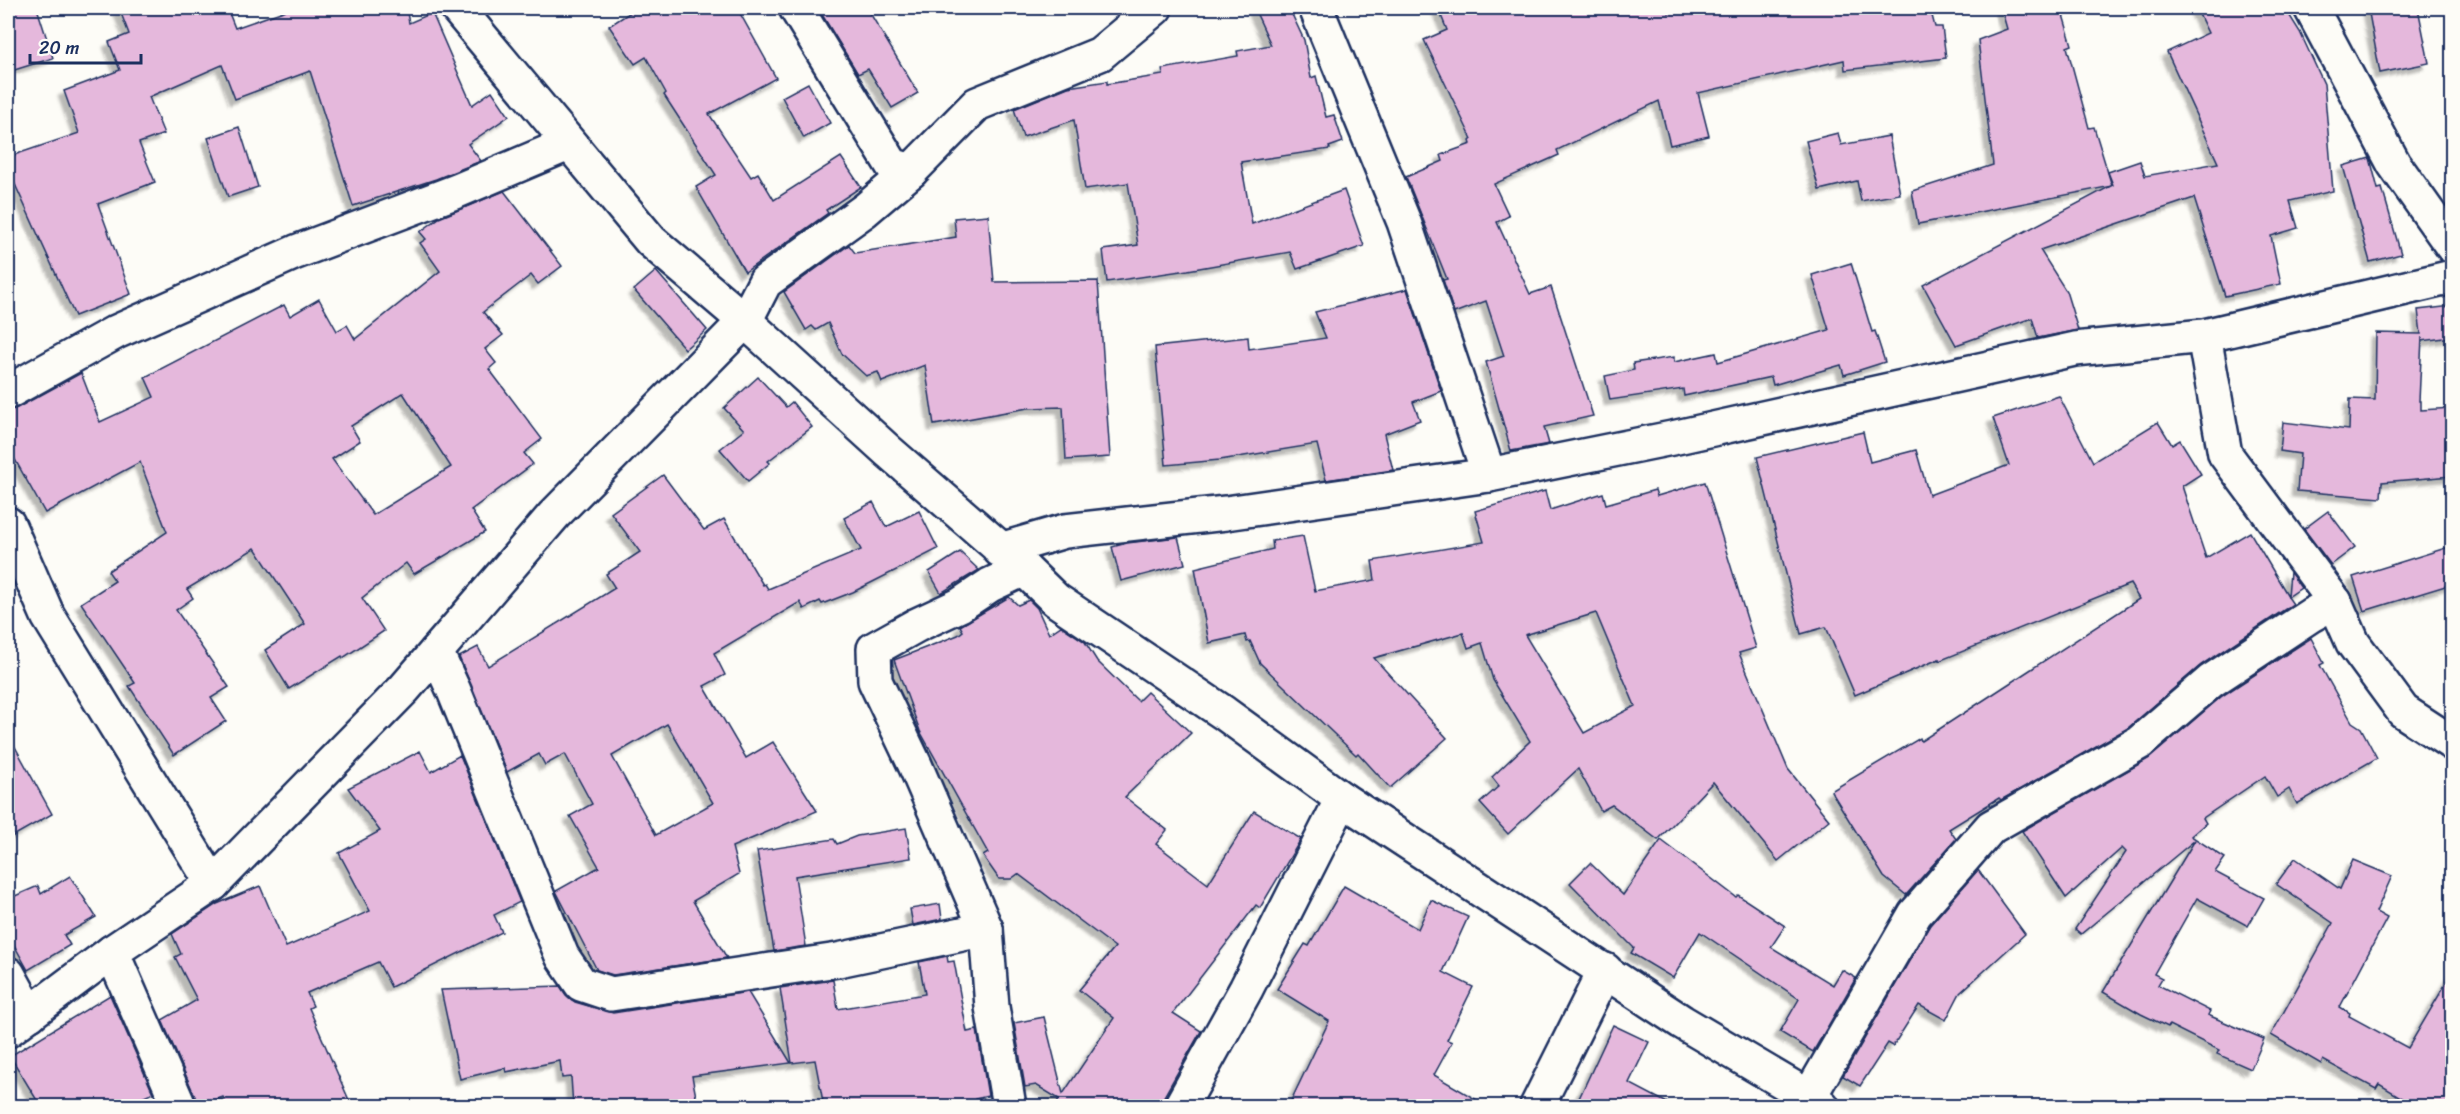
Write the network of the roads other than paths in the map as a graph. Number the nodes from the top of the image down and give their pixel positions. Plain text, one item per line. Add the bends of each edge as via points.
1 (457, 8) edge
2 (796, 8) edge
3 (1155, 8) edge
4 (1316, 8) edge
5 (2311, 8) edge
6 (568, 144) junction
7 (911, 171) junction
8 (2452, 246) edge
9 (2452, 277) edge
10 (745, 321) junction
11 (2204, 336) junction
12 (8, 392) edge
13 (1490, 475) junction
14 (8, 525) edge
15 (1012, 559) junction
16 (2335, 602) junction
17 (436, 652) junction
18 (2452, 743) edge
19 (1342, 800) junction
20 (213, 884) junction
21 (986, 929) junction
22 (112, 952) junction
23 (1605, 970) junction
24 (8, 975) edge
25 (19, 1022) edge
26 (1816, 1102) edge
27 (180, 1107) edge
28 (1009, 1107) edge
29 (1181, 1107) edge
30 (1537, 1107) edge

1 - 6 street
2 - 7 street via 892,165
3 - 7 street via 1100,54 977,104
4 - 13 street via 1404,222
5 - 8 street via 2394,164
6 - 10 street via 651,241
6 - 12 street via 285,257 116,332
7 - 10 street via 865,210 765,282
9 - 11 street
10 - 15 street
10 - 17 street via 554,515
11 - 13 street via 2074,349
11 - 16 street via 2225,454
13 - 15 street via 1226,513 1065,531
14 - 20 street via 48,616
15 - 19 street via 1056,600 1224,713
15 - 21 street via 990,585 874,650 875,681
16 - 18 street via 2353,643 2403,711
16 - 26 street via 2211,681 2139,743 1991,828 1915,914
17 - 20 street
17 - 21 street via 562,956 581,984 611,994 838,960
19 - 23 street
19 - 29 street
20 - 22 street
21 - 28 street via 992,1007
22 - 25 street
22 - 27 street
23 - 26 street via 1682,1022
23 - 30 street
24 - 25 street

